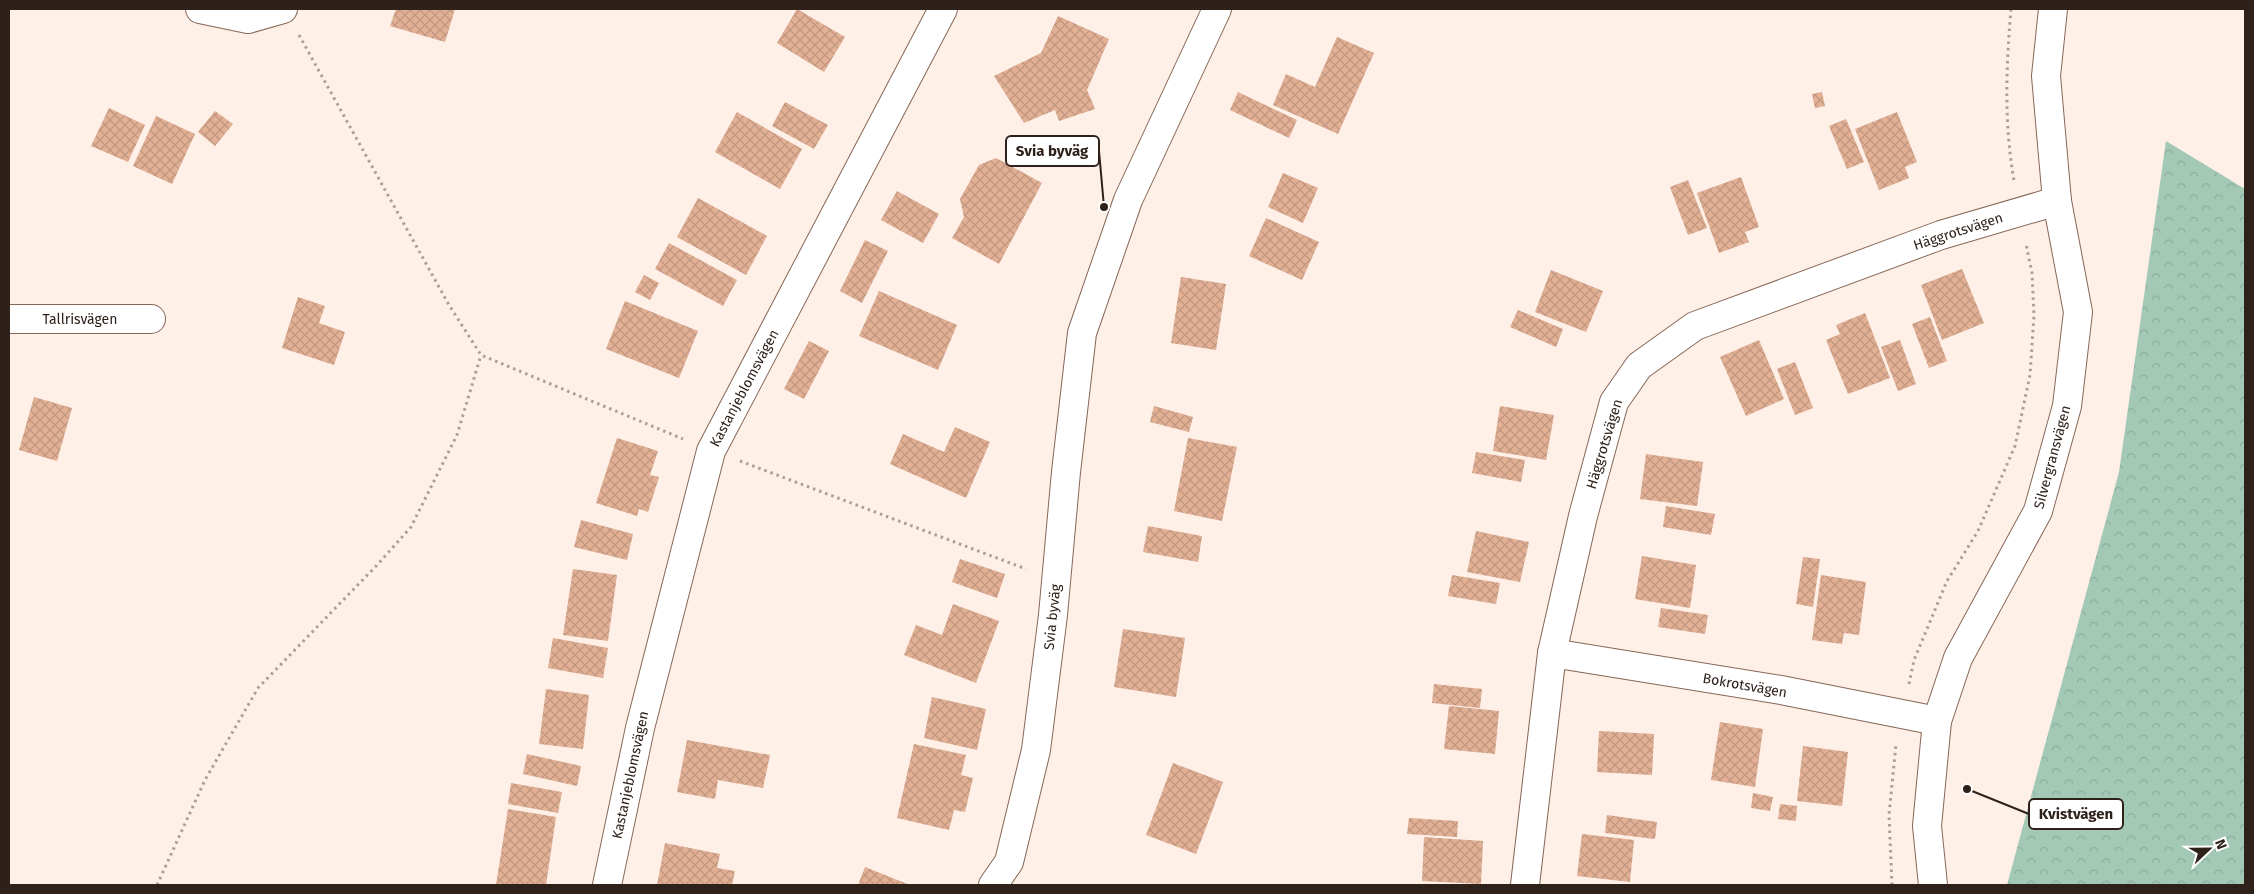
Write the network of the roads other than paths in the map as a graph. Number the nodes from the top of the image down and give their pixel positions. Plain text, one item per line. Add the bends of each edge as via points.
1 (200, 9) edge
2 (943, 9) edge
3 (1217, 9) edge
4 (2053, 9) edge
5 (288, 17) edge
6 (2057, 201) junction
7 (9, 319) edge
8 (151, 319) dead end
9 (1552, 653) junction
10 (1937, 721) junction
11 (607, 885) edge
12 (993, 885) edge
13 (1525, 885) edge
14 (1934, 885) edge

1 - 5 street via 248,20
2 - 11 street, Kastanjeblomsvägen via 711,451 640,728
3 - 12 street, Svia byväg via 1128,200 1082,333 1036,750 1009,862
4 - 6 street, Silvergransvägen via 2046,76
6 - 9 street, Häggrotsvägen via 1941,235 1695,326 1639,366 1614,402 1583,516
6 - 10 street, Silvergransvägen via 2078,312 2067,406 2038,511 1958,658
7 - 8 street, Tallrisvägen
9 - 10 street, Bokrotsvägen via 1781,690
9 - 13 street, Häggrotsvägen
10 - 14 street, Silvergransvägen via 1927,826

